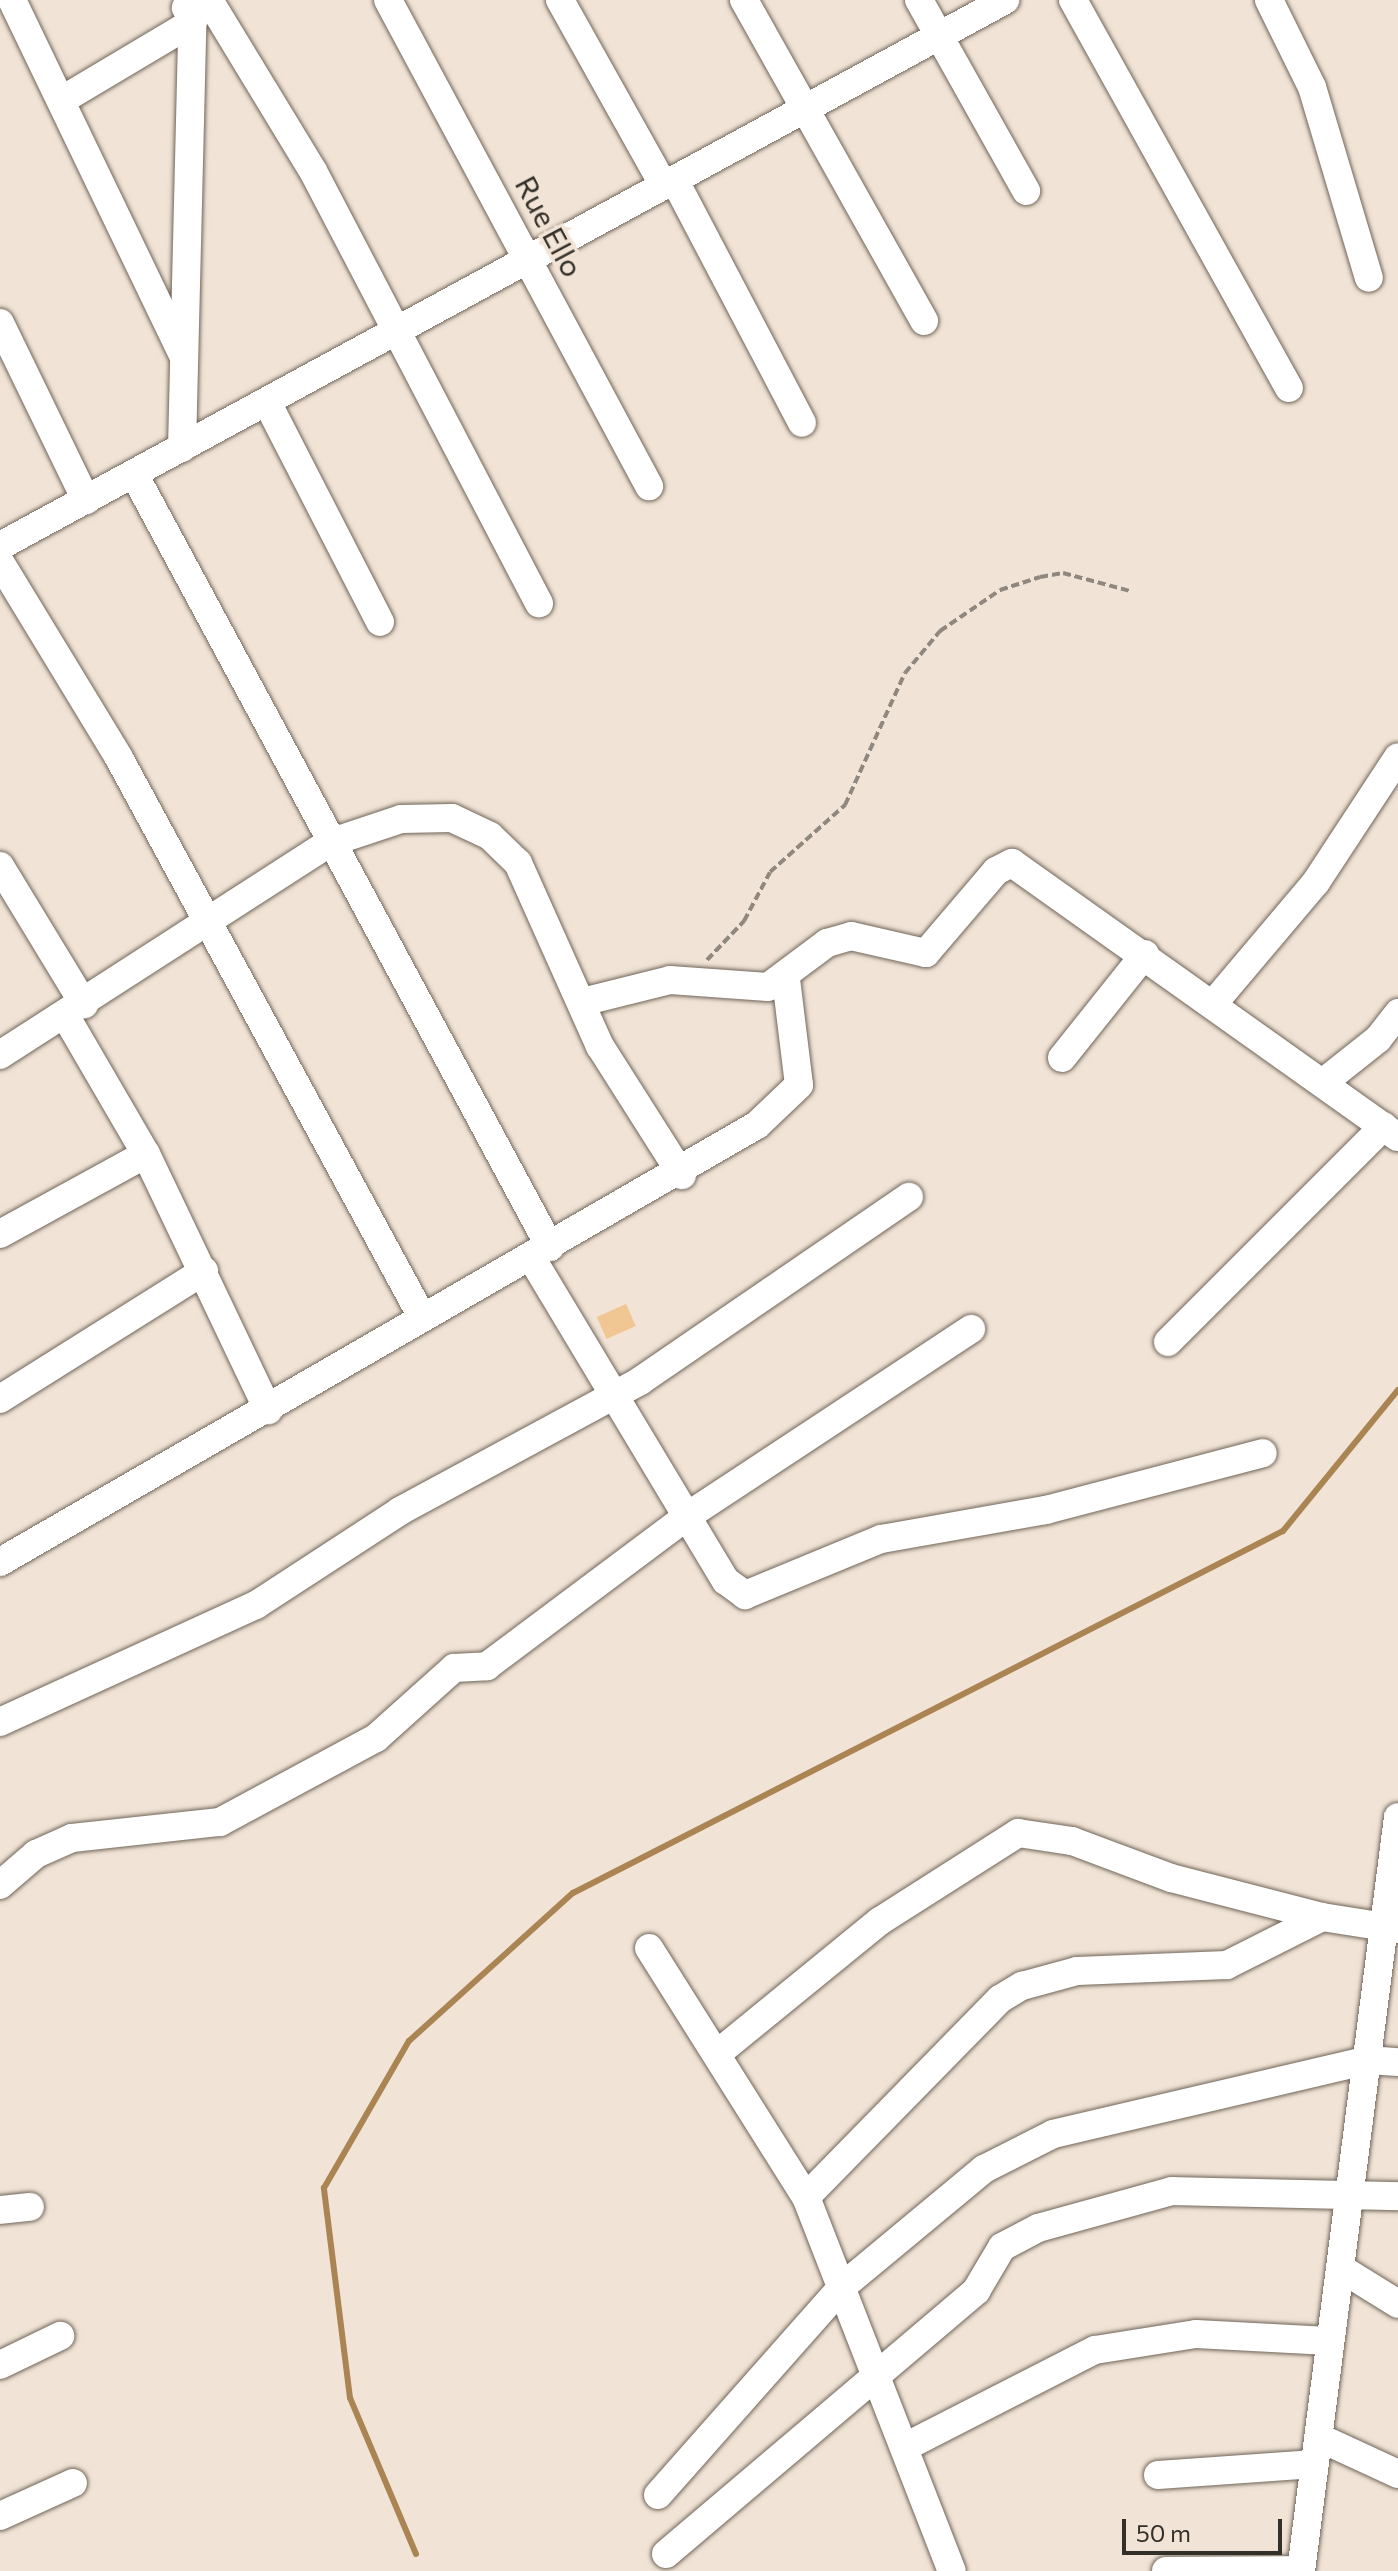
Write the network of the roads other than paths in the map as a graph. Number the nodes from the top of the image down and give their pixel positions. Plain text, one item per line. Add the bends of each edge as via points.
1 (12, 0) edge
2 (388, 0) edge
3 (560, 0) edge
4 (744, 0) edge
5 (919, 0) edge
6 (1005, 0) edge
7 (1073, 0) edge
8 (1269, 0) edge
9 (194, 5) edge
10 (939, 36) junction
11 (62, 100) junction
12 (806, 109) junction
13 (670, 184) junction
14 (1026, 191) dead end
15 (530, 259) junction
16 (1369, 278) dead end
17 (924, 321) dead end
18 (0, 323) edge
19 (394, 333) junction
20 (184, 359) junction
21 (1289, 388) dead end
22 (268, 404) junction
23 (802, 423) dead end
24 (182, 448) junction
25 (134, 474) junction
26 (649, 486) dead end
27 (86, 500) junction
28 (0, 546) edge
29 (0, 562) edge
30 (539, 604) dead end
31 (380, 622) dead end
32 (1398, 757) edge
33 (329, 843) junction
34 (0, 866) edge
35 (8, 897) edge
36 (207, 918) junction
37 (1145, 954) junction
38 (786, 979) junction
39 (582, 1002) junction
40 (1213, 1004) junction
41 (74, 1010) junction
42 (1398, 1013) edge
43 (0, 1055) edge
44 (1062, 1058) dead end
45 (1325, 1081) junction
46 (1391, 1132) edge
47 (146, 1154) junction
48 (682, 1175) junction
49 (909, 1197) dead end
50 (0, 1234) edge
51 (541, 1252) junction
52 (204, 1271) junction
53 (422, 1317) junction
54 (971, 1329) dead end
55 (1168, 1342) dead end
56 (616, 1394) junction
57 (0, 1399) edge
58 (268, 1410) junction
59 (1263, 1453) dead end
60 (689, 1515) junction
61 (0, 1562) edge
62 (0, 1722) edge
63 (1398, 1817) edge
64 (0, 1885) edge
65 (1322, 1917) junction
66 (1392, 1929) edge
67 (649, 1948) dead end
68 (718, 2053) junction
69 (1368, 2060) junction
70 (1398, 2062) edge
71 (1351, 2196) junction
72 (1398, 2196) edge
73 (806, 2197) junction
74 (30, 2207) dead end
75 (0, 2210) edge
76 (1340, 2268) junction
77 (843, 2286) junction
78 (1398, 2304) edge
79 (60, 2336) dead end
80 (1329, 2341) junction
81 (0, 2365) edge
82 (876, 2376) junction
83 (907, 2446) junction
84 (1318, 2451) junction
85 (1398, 2474) edge
86 (1158, 2475) dead end
87 (73, 2483) dead end
88 (658, 2495) dead end
89 (0, 2516) edge
90 (666, 2554) dead end
91 (1301, 2570) edge
92 (952, 2571) edge
93 (1166, 2571) edge

1 - 11 street
2 - 15 street, Rue Ello
3 - 13 street
4 - 12 street
5 - 10 street
6 - 10 street
7 - 21 street
8 - 16 street via 1312,87
9 - 11 street
9 - 19 street via 313,171
9 - 20 street
10 - 12 street
10 - 14 street
11 - 20 street
12 - 13 street
12 - 17 street
13 - 15 street
13 - 23 street
15 - 19 street
15 - 26 street, Rue Ello
18 - 27 street
19 - 22 street
19 - 30 street
20 - 24 street
22 - 24 street
22 - 31 street
24 - 25 street
25 - 27 street
25 - 33 street
27 - 28 street
29 - 36 street
32 - 40 street via 1316,882
33 - 36 street
33 - 39 street via 430,815 490,836 518,863
33 - 51 street
34 - 35 street
35 - 41 street
36 - 41 street
36 - 53 street
37 - 38 street via 1012,863 996,871 926,953 851,936 827,943
37 - 40 street
37 - 44 street
38 - 39 street via 755,988 670,980
38 - 48 street via 799,1085 757,1125
39 - 48 street via 600,1046
40 - 45 street
41 - 43 street
41 - 47 street
42 - 45 street via 1378,1039
45 - 46 street
46 - 55 street
47 - 50 street
47 - 52 street
48 - 51 street
49 - 56 street
51 - 53 street
51 - 56 street
52 - 57 street
52 - 58 street
53 - 58 street
54 - 60 street
56 - 60 street
56 - 62 street via 400,1511 256,1605
58 - 61 street
59 - 60 street via 1046,1510 881,1539 759,1595 735,1592
60 - 64 street via 487,1666 458,1665 394,1726 231,1818 54,1843
63 - 66 street
65 - 66 street
65 - 68 street via 1171,1878 1072,1841 1018,1833 880,1921
65 - 73 street via 1227,1965 1077,1971 1022,1986 1000,1999
66 - 69 street
67 - 68 street
68 - 73 street
69 - 70 street
69 - 71 street
69 - 77 street via 1053,2134 984,2169
71 - 72 street
71 - 76 street
71 - 82 street via 1172,2191 1066,2217 1002,2247 976,2291
73 - 77 street
74 - 75 street
76 - 78 street
76 - 80 street
77 - 82 street
77 - 88 street
79 - 81 street
80 - 83 street via 1196,2334 1095,2350
80 - 84 street
82 - 83 street
82 - 90 street
83 - 92 street
84 - 85 street
84 - 86 street
84 - 91 street
87 - 89 street
91 - 93 street

